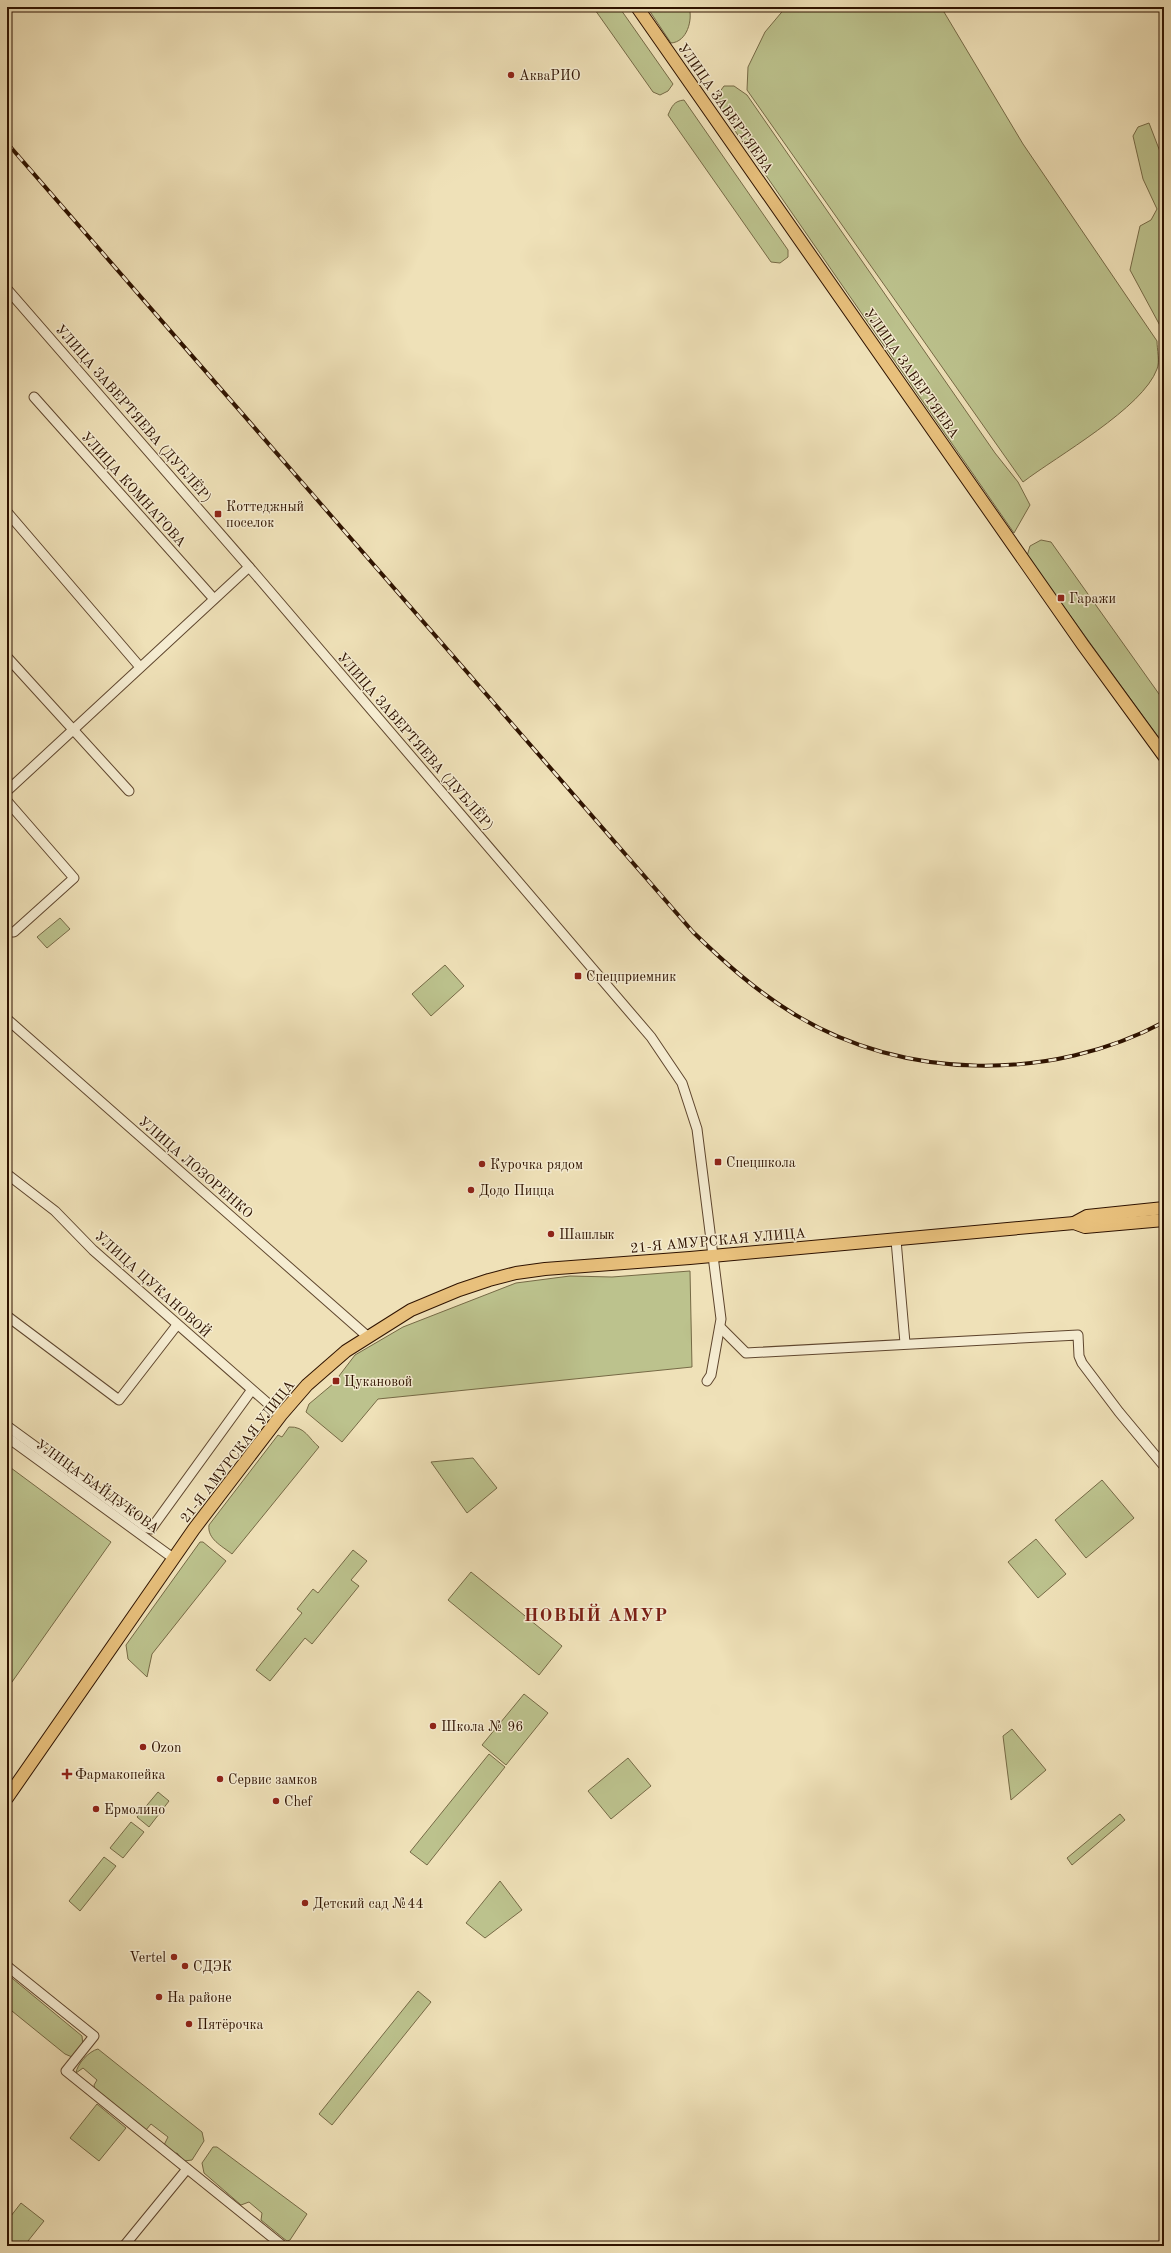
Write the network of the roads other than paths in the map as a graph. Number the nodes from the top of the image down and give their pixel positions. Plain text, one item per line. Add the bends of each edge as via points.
1 (636, 7) edge
2 (7, 289) edge
3 (34, 397) dead end
4 (7, 512) edge
5 (249, 566) junction
6 (214, 599) junction
7 (7, 656) edge
8 (140, 667) junction
9 (73, 730) junction
10 (1164, 756) edge
11 (7, 791) edge
12 (129, 791) dead end
13 (7, 801) edge
14 (10, 932) edge
15 (7, 1019) edge
16 (7, 1174) edge
17 (1164, 1208) edge
18 (1164, 1220) edge
19 (1074, 1223) junction
20 (896, 1240) junction
21 (712, 1256) junction
22 (7, 1316) edge
23 (177, 1325) junction
24 (720, 1328) junction
25 (367, 1336) junction
26 (906, 1344) junction
27 (707, 1381) dead end
28 (251, 1391) junction
29 (280, 1415) junction
30 (7, 1426) edge
31 (7, 1437) edge
32 (1164, 1466) edge
33 (173, 1558) junction
34 (7, 1798) edge
35 (7, 1966) edge
36 (187, 2169) junction
37 (124, 2246) edge
38 (282, 2246) edge

1 - 10 main road, УЛИЦА ЗАВЕРТЯЕВА via 1083,645
2 - 5 street, УЛИЦА ЗАВЕРТЯЕВА (ДУБЛЁР)
3 - 6 street, УЛИЦА КОМНАТОВА
4 - 8 street
5 - 6 street
5 - 21 street, УЛИЦА ЗАВЕРТЯЕВА (ДУБЛЁР) via 646,1031 669,1062 682,1083 697,1129
6 - 8 street
7 - 9 street
8 - 9 street
9 - 11 street
9 - 12 street
13 - 14 street via 74,878
15 - 25 street, УЛИЦА ЛОЗОРЕНКО
16 - 23 street, УЛИЦА ЦУКАНОВОЙ via 55,1211 92,1250
17 - 19 main road, 21-Я АМУРСКАЯ УЛИЦА via 1087,1216
18 - 19 main road, 21-Я АМУРСКАЯ УЛИЦА via 1085,1227
19 - 20 main road, 21-Я АМУРСКАЯ УЛИЦА
20 - 21 main road, 21-Я АМУРСКАЯ УЛИЦА
20 - 26 street
21 - 24 street, УЛИЦА ЗАВЕРТЯЕВА (ДУБЛЁР) via 717,1276
21 - 25 main road, 21-Я АМУРСКАЯ УЛИЦА via 570,1266 516,1273 459,1290 411,1310
22 - 23 street via 119,1400
23 - 28 street, УЛИЦА ЦУКАНОВОЙ
24 - 26 street via 746,1352
24 - 27 street, УЛИЦА ЗАВЕРТЯЕВА (ДУБЛЁР) via 711,1375
25 - 29 main road, 21-Я АМУРСКАЯ УЛИЦА via 327,1366
26 - 32 street via 1078,1336 1082,1363
28 - 29 street, УЛИЦА ЦУКАНОВОЙ
28 - 30 street, УЛИЦА БАЙДУКОВА via 151,1529
29 - 33 main road, 21-Я АМУРСКАЯ УЛИЦА
31 - 33 street, УЛИЦА БАЙДУКОВА
33 - 34 main road, 21-Я АМУРСКАЯ УЛИЦА
35 - 36 street via 94,2036 66,2071
36 - 37 street
36 - 38 street

